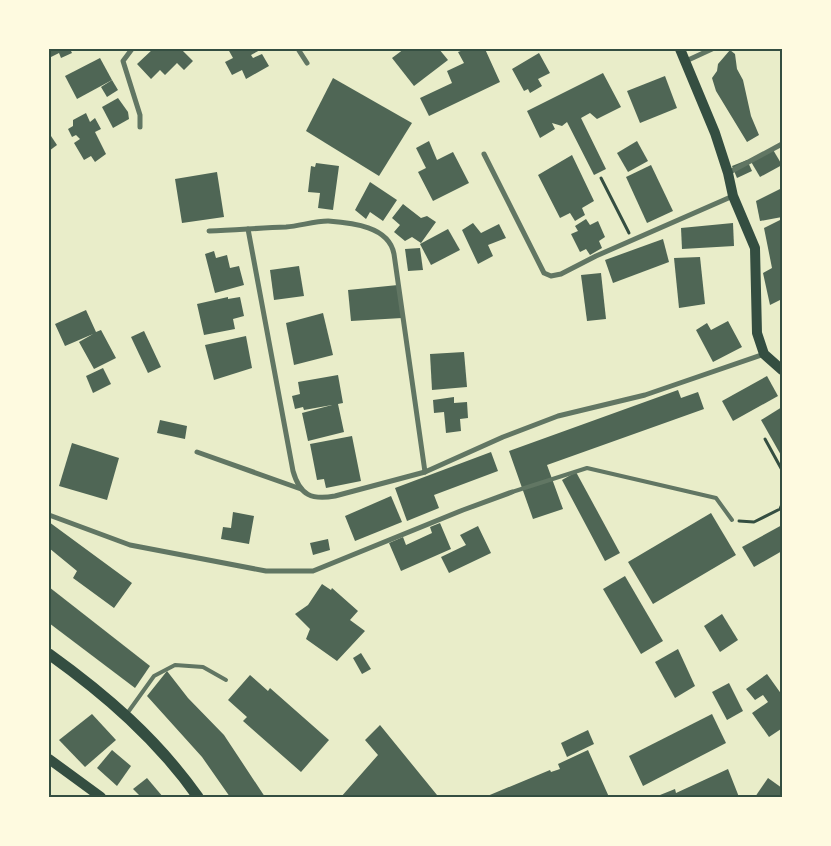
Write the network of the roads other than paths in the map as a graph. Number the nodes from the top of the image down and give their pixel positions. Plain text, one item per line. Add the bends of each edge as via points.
1 (132, 49) edge
2 (298, 49) edge
3 (680, 49) edge
4 (712, 49) edge
5 (686, 61) junction
6 (307, 63) dead end
7 (140, 127) dead end
8 (782, 144) edge
9 (484, 154) dead end
10 (728, 173) junction
11 (733, 196) junction
12 (248, 229) junction
13 (209, 231) dead end
14 (764, 354) junction
15 (782, 370) edge
16 (197, 452) dead end
17 (425, 472) junction
18 (301, 489) junction
19 (512, 492) joint
20 (49, 515) edge
21 (732, 520) road end
22 (49, 654) edge
23 (226, 680) dead end
24 (126, 715) junction
25 (49, 759) edge
26 (101, 797) edge
27 (198, 797) edge

1 - 7 street via 123,61 140,115
2 - 6 street
3 - 5 main road
4 - 5 street
5 - 10 main road
8 - 10 street
9 - 11 street via 544,273 551,276
10 - 11 main road
11 - 14 main road via 755,248 757,333
12 - 13 street
12 - 17 street via 326,221 376,230 392,246
12 - 18 street via 293,472
14 - 15 main road
14 - 17 street via 645,395 558,416
16 - 18 street
17 - 18 street via 322,498 311,497
19 - 20 street via 313,571 266,572 130,545
19 - 21 lane via 587,468 716,498
22 - 24 main road
23 - 24 lane via 203,667 175,665 154,676
24 - 27 main road
25 - 26 main road

